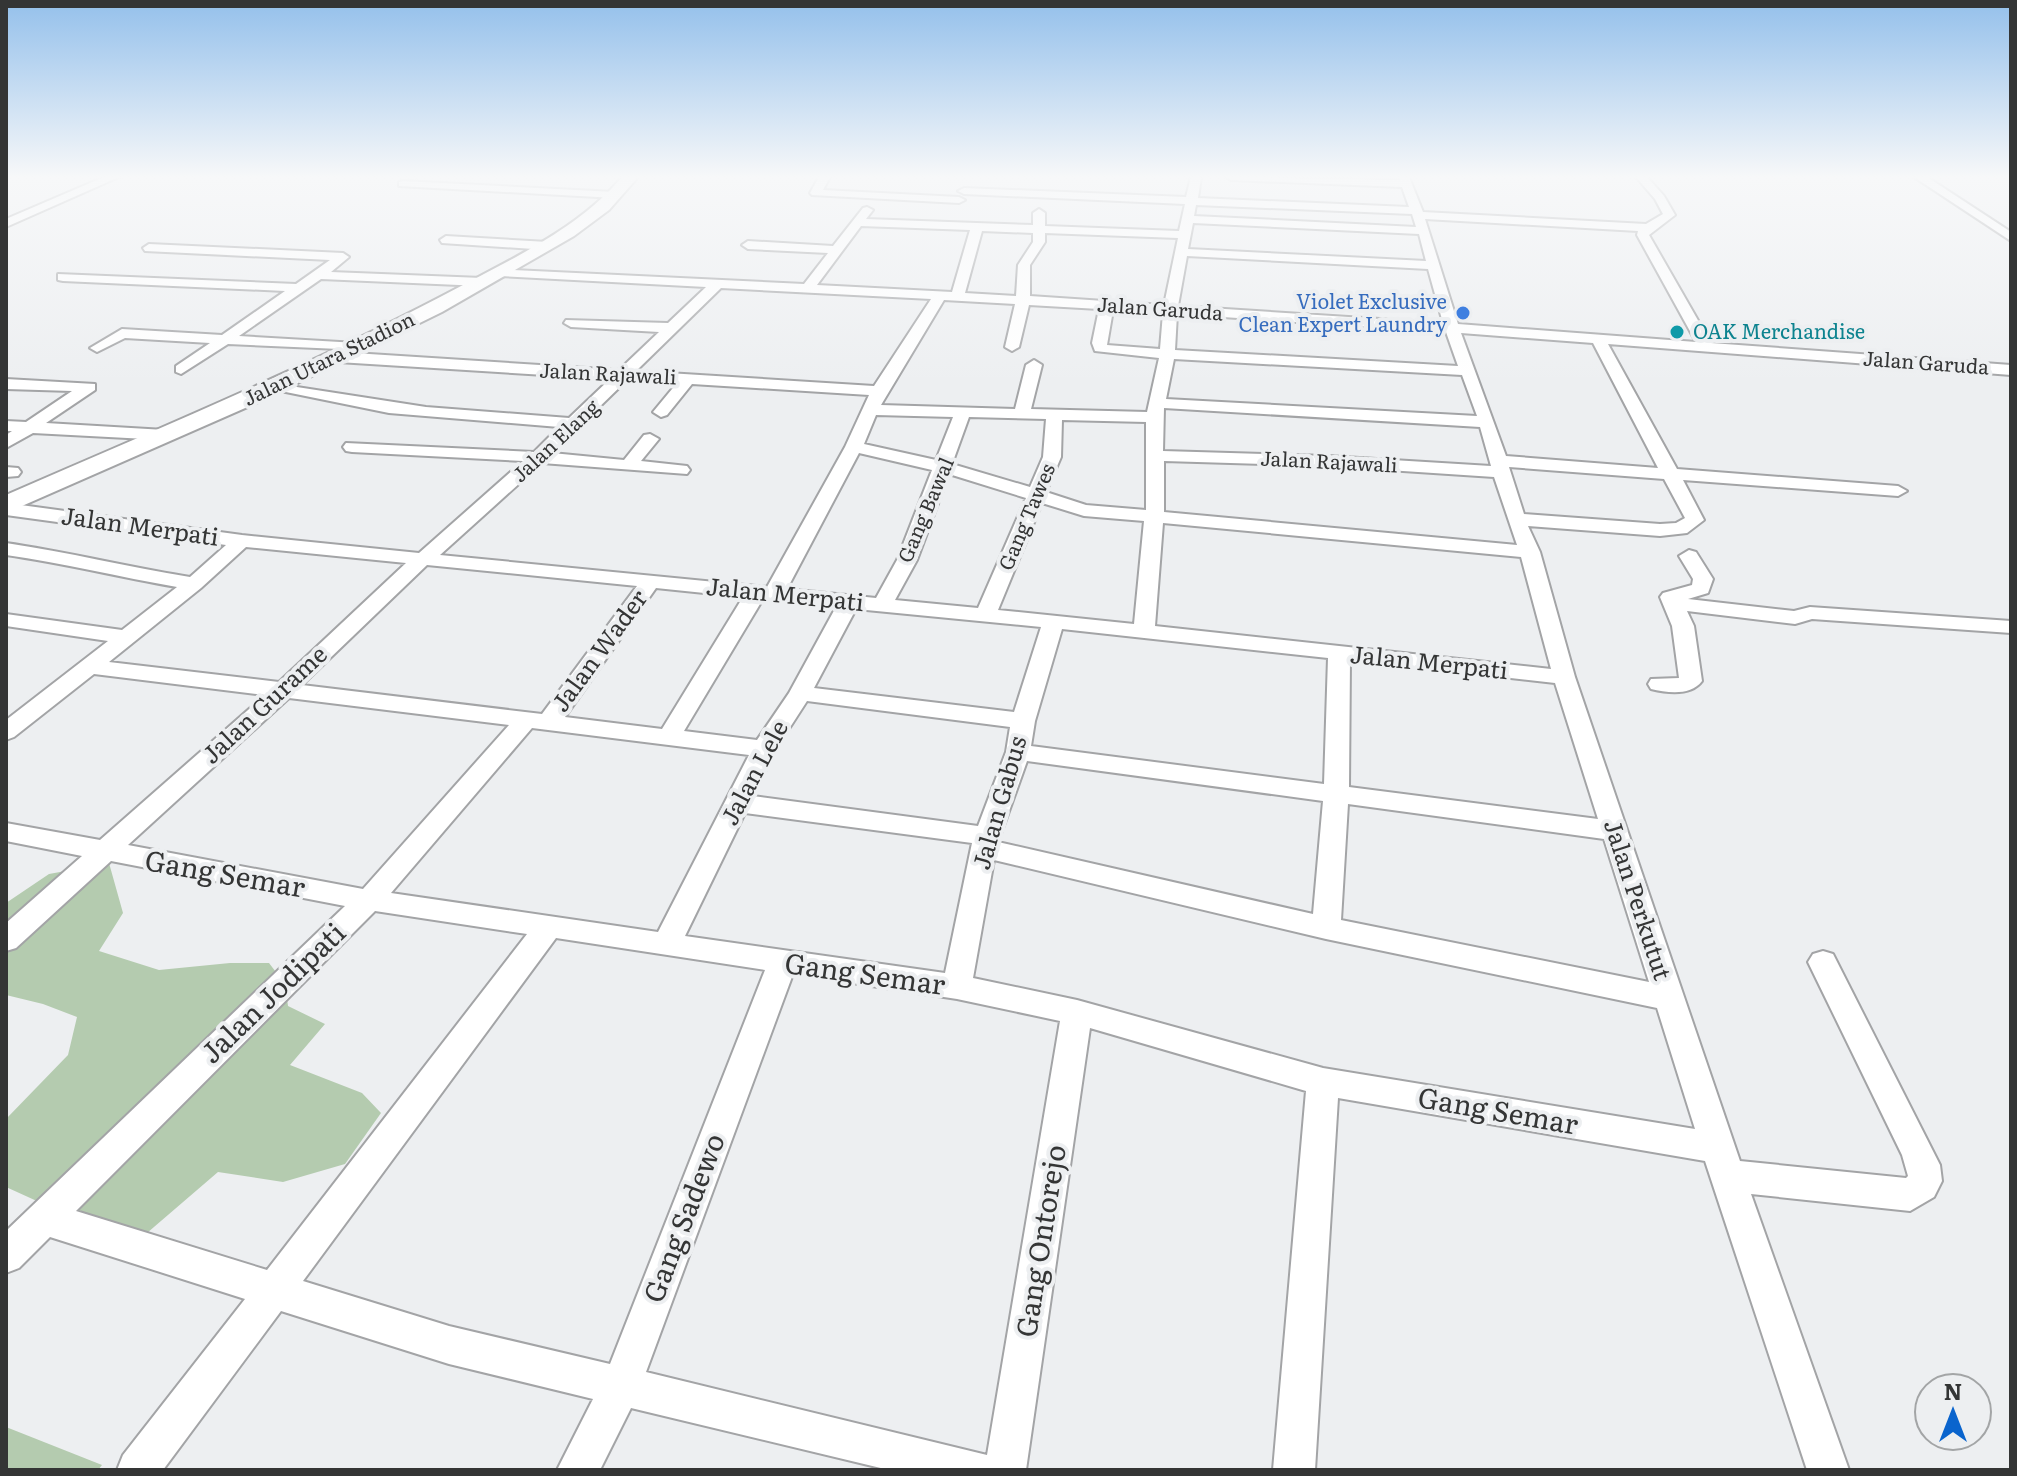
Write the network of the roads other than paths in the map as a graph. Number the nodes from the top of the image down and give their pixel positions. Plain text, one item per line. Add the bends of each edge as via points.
1 (548, 246) edge
2 (764, 246) edge
3 (842, 246) edge
4 (969, 246) edge
5 (1036, 246) edge
6 (1183, 246) edge
7 (1429, 246) edge
8 (1649, 246) edge
9 (149, 248) dead end
10 (839, 250) junction
11 (1182, 252) junction
12 (1435, 265) junction
13 (318, 275) junction
14 (63, 277) dead end
15 (491, 277) junction
16 (716, 285) junction
17 (301, 288) junction
18 (807, 289) junction
19 (949, 296) junction
20 (1023, 300) junction
21 (1107, 305) junction
22 (1170, 310) junction
23 (571, 323) dead end
24 (673, 328) junction
25 (1452, 328) junction
26 (1598, 339) junction
27 (226, 340) junction
28 (1012, 347) dead end
29 (1706, 347) junction
30 (97, 348) dead end
31 (348, 352) junction
32 (1167, 355) junction
33 (1034, 365) dead end
34 (181, 369) dead end
35 (2011, 370) edge
36 (1469, 371) junction
37 (626, 375) junction
38 (689, 378) junction
39 (6, 384) edge
40 (277, 386) junction
41 (879, 391) junction
42 (869, 410) junction
43 (1155, 410) junction
44 (661, 412) dead end
45 (963, 412) junction
46 (1022, 414) junction
47 (1054, 415) junction
48 (1487, 422) junction
49 (576, 423) junction
50 (6, 426) edge
51 (30, 427) junction
52 (165, 435) junction
53 (650, 439) dead end
54 (6, 443) edge
55 (352, 447) dead end
56 (854, 447) junction
57 (1156, 456) junction
58 (537, 457) junction
59 (628, 466) junction
60 (1500, 466) junction
61 (945, 467) junction
62 (681, 470) dead end
63 (1673, 475) junction
64 (1898, 491) dead end
65 (1035, 495) junction
66 (6, 507) edge
67 (1154, 519) junction
68 (1516, 519) junction
69 (242, 541) junction
70 (6, 549) edge
71 (1530, 552) junction
72 (1689, 556) dead end
73 (425, 558) junction
74 (651, 581) junction
75 (194, 584) junction
76 (766, 593) junction
77 (849, 602) junction
78 (1672, 603) junction
79 (882, 605) junction
80 (985, 617) junction
81 (6, 620) edge
82 (1053, 622) junction
83 (2011, 627) edge
84 (1144, 631) junction
85 (127, 637) junction
86 (1339, 653) junction
87 (88, 666) junction
88 (1564, 677) junction
89 (1659, 684) dead end
90 (285, 689) junction
91 (800, 693) junction
92 (6, 704) edge
93 (36, 708) junction
94 (538, 720) junction
95 (1023, 721) junction
96 (6, 732) edge
97 (669, 736) junction
98 (764, 749) junction
99 (1018, 752) junction
100 (1336, 796) junction
101 (738, 803) junction
102 (1616, 831) junction
103 (6, 832) edge
104 (985, 842) junction
105 (104, 852) junction
106 (369, 900) junction
107 (550, 925) junction
108 (1326, 928) junction
109 (6, 940) edge
110 (666, 945) junction
111 (783, 962) junction
112 (1823, 962) dead end
113 (957, 987) junction
114 (1669, 998) junction
115 (1077, 1012) junction
116 (1323, 1082) junction
117 (1723, 1162) junction
118 (43, 1218) junction
119 (6, 1256) edge
120 (273, 1290) junction
121 (621, 1387) junction
122 (138, 1470) edge
123 (578, 1470) edge
124 (974, 1470) edge
125 (1005, 1470) edge
126 (1294, 1470) edge
127 (1828, 1470) edge

1 - 15 street, Jalan Utara Stadion
2 - 10 street
3 - 10 street
4 - 19 street
5 - 20 street via 1024,265
6 - 11 street
7 - 12 street, Jalan Perkutut
8 - 29 street
9 - 13 street via 343,257
10 - 18 street
11 - 12 street
11 - 22 street
12 - 25 street, Jalan Perkutut
13 - 15 street, Jalan Garuda
13 - 17 street
14 - 17 street
15 - 16 street, Jalan Garuda
15 - 31 street, Jalan Utara Stadion
16 - 18 street, Jalan Garuda
16 - 24 street, Jalan Elang
17 - 27 street
18 - 19 street, Jalan Garuda
19 - 20 street, Jalan Garuda
19 - 41 street
20 - 21 street, Jalan Garuda
20 - 28 street
21 - 22 street, Jalan Garuda
21 - 32 street via 1100,348
22 - 25 street, Jalan Garuda
22 - 32 street
23 - 24 street
24 - 37 street, Jalan Elang
25 - 26 street, Jalan Garuda
25 - 36 street, Jalan Perkutut
26 - 29 street, Jalan Garuda
26 - 63 street
27 - 30 street, Jalan Rajawali via 122,333
27 - 31 street, Jalan Rajawali
27 - 34 street
29 - 35 street, Jalan Garuda
31 - 37 street, Jalan Rajawali
31 - 40 street, Jalan Utara Stadion
32 - 36 street
32 - 43 street
33 - 46 street
36 - 48 street, Jalan Perkutut
37 - 38 street, Jalan Rajawali
37 - 49 street, Jalan Elang
38 - 41 street, Jalan Rajawali
38 - 44 street
39 - 51 street via 89,387
40 - 49 street via 389,410
40 - 52 street, Jalan Utara Stadion
41 - 42 street
42 - 45 street
42 - 56 street
43 - 47 street
43 - 48 street
43 - 57 street
45 - 46 street
45 - 61 street, Gang Bawal
46 - 47 street
47 - 65 street, Gang Tawes via 1052,457
48 - 60 street, Jalan Perkutut
49 - 58 street, Jalan Elang
50 - 51 street
51 - 52 street
51 - 54 street
52 - 66 street, Jalan Utara Stadion
53 - 59 street
55 - 58 street
56 - 61 street
56 - 76 street
57 - 60 street, Jalan Rajawali
57 - 67 street
58 - 59 street
58 - 73 street, Jalan Elang
59 - 62 street
60 - 63 street, Jalan Rajawali
60 - 68 street, Jalan Perkutut
61 - 65 street
61 - 79 street, Gang Bawal via 907,560
63 - 64 street, Jalan Rajawali
63 - 68 street via 1695,516 1680,529
65 - 67 street via 1084,510
65 - 80 street, Gang Tawes
66 - 69 street, Jalan Merpati
67 - 71 street
67 - 84 street
68 - 71 street, Jalan Perkutut
69 - 73 street, Jalan Merpati
69 - 75 street
70 - 75 street
71 - 88 street, Jalan Perkutut
72 - 78 street via 1703,579 1701,589 1670,597
73 - 74 street, Jalan Merpati
73 - 90 street, Jalan Gurame
74 - 76 street, Jalan Merpati
74 - 94 street, Jalan Wader
75 - 85 street
76 - 77 street, Jalan Merpati
76 - 97 street
77 - 79 street, Jalan Merpati
77 - 91 street, Jalan Lele
78 - 83 street via 1795,618 1810,613
78 - 89 street via 1683,626 1691,681
79 - 80 street, Jalan Merpati
80 - 82 street, Jalan Merpati
81 - 85 street
82 - 84 street, Jalan Merpati
82 - 95 street, Jalan Gabus
84 - 86 street, Jalan Merpati
85 - 87 street
86 - 88 street, Jalan Merpati
86 - 100 street
87 - 90 street
87 - 93 street
88 - 102 street, Jalan Perkutut
90 - 94 street
90 - 105 street, Jalan Gurame
91 - 95 street
91 - 98 street, Jalan Lele
92 - 93 street
93 - 96 street
94 - 97 street
94 - 106 street, Jalan Jodipati
95 - 99 street, Jalan Gabus
97 - 98 street
98 - 101 street, Jalan Lele
99 - 100 street
99 - 104 street, Jalan Gabus
100 - 102 street
100 - 108 street
101 - 104 street
101 - 110 street, Jalan Lele
102 - 114 street, Jalan Perkutut
103 - 105 street, Gang Semar
104 - 108 street
104 - 113 street, Jalan Gabus
105 - 106 street, Gang Semar
105 - 109 street, Jalan Gurame
106 - 107 street, Gang Semar
106 - 118 street, Jalan Jodipati
107 - 110 street, Gang Semar
107 - 120 street
108 - 114 street
110 - 111 street, Gang Semar
111 - 113 street, Gang Semar
111 - 121 street, Gang Sadewo
112 - 117 street, Gang Semar via 1917,1151 1925,1182 1910,1195
113 - 115 street, Gang Semar
114 - 117 street, Jalan Perkutut
115 - 116 street, Gang Semar
115 - 125 street, Gang Ontorejo
116 - 117 street, Gang Semar
116 - 126 street
117 - 127 street, Jalan Perkutut
118 - 119 street, Jalan Jodipati
118 - 120 street
120 - 121 street via 449,1345
120 - 122 street
121 - 123 street, Gang Sadewo
121 - 124 street

